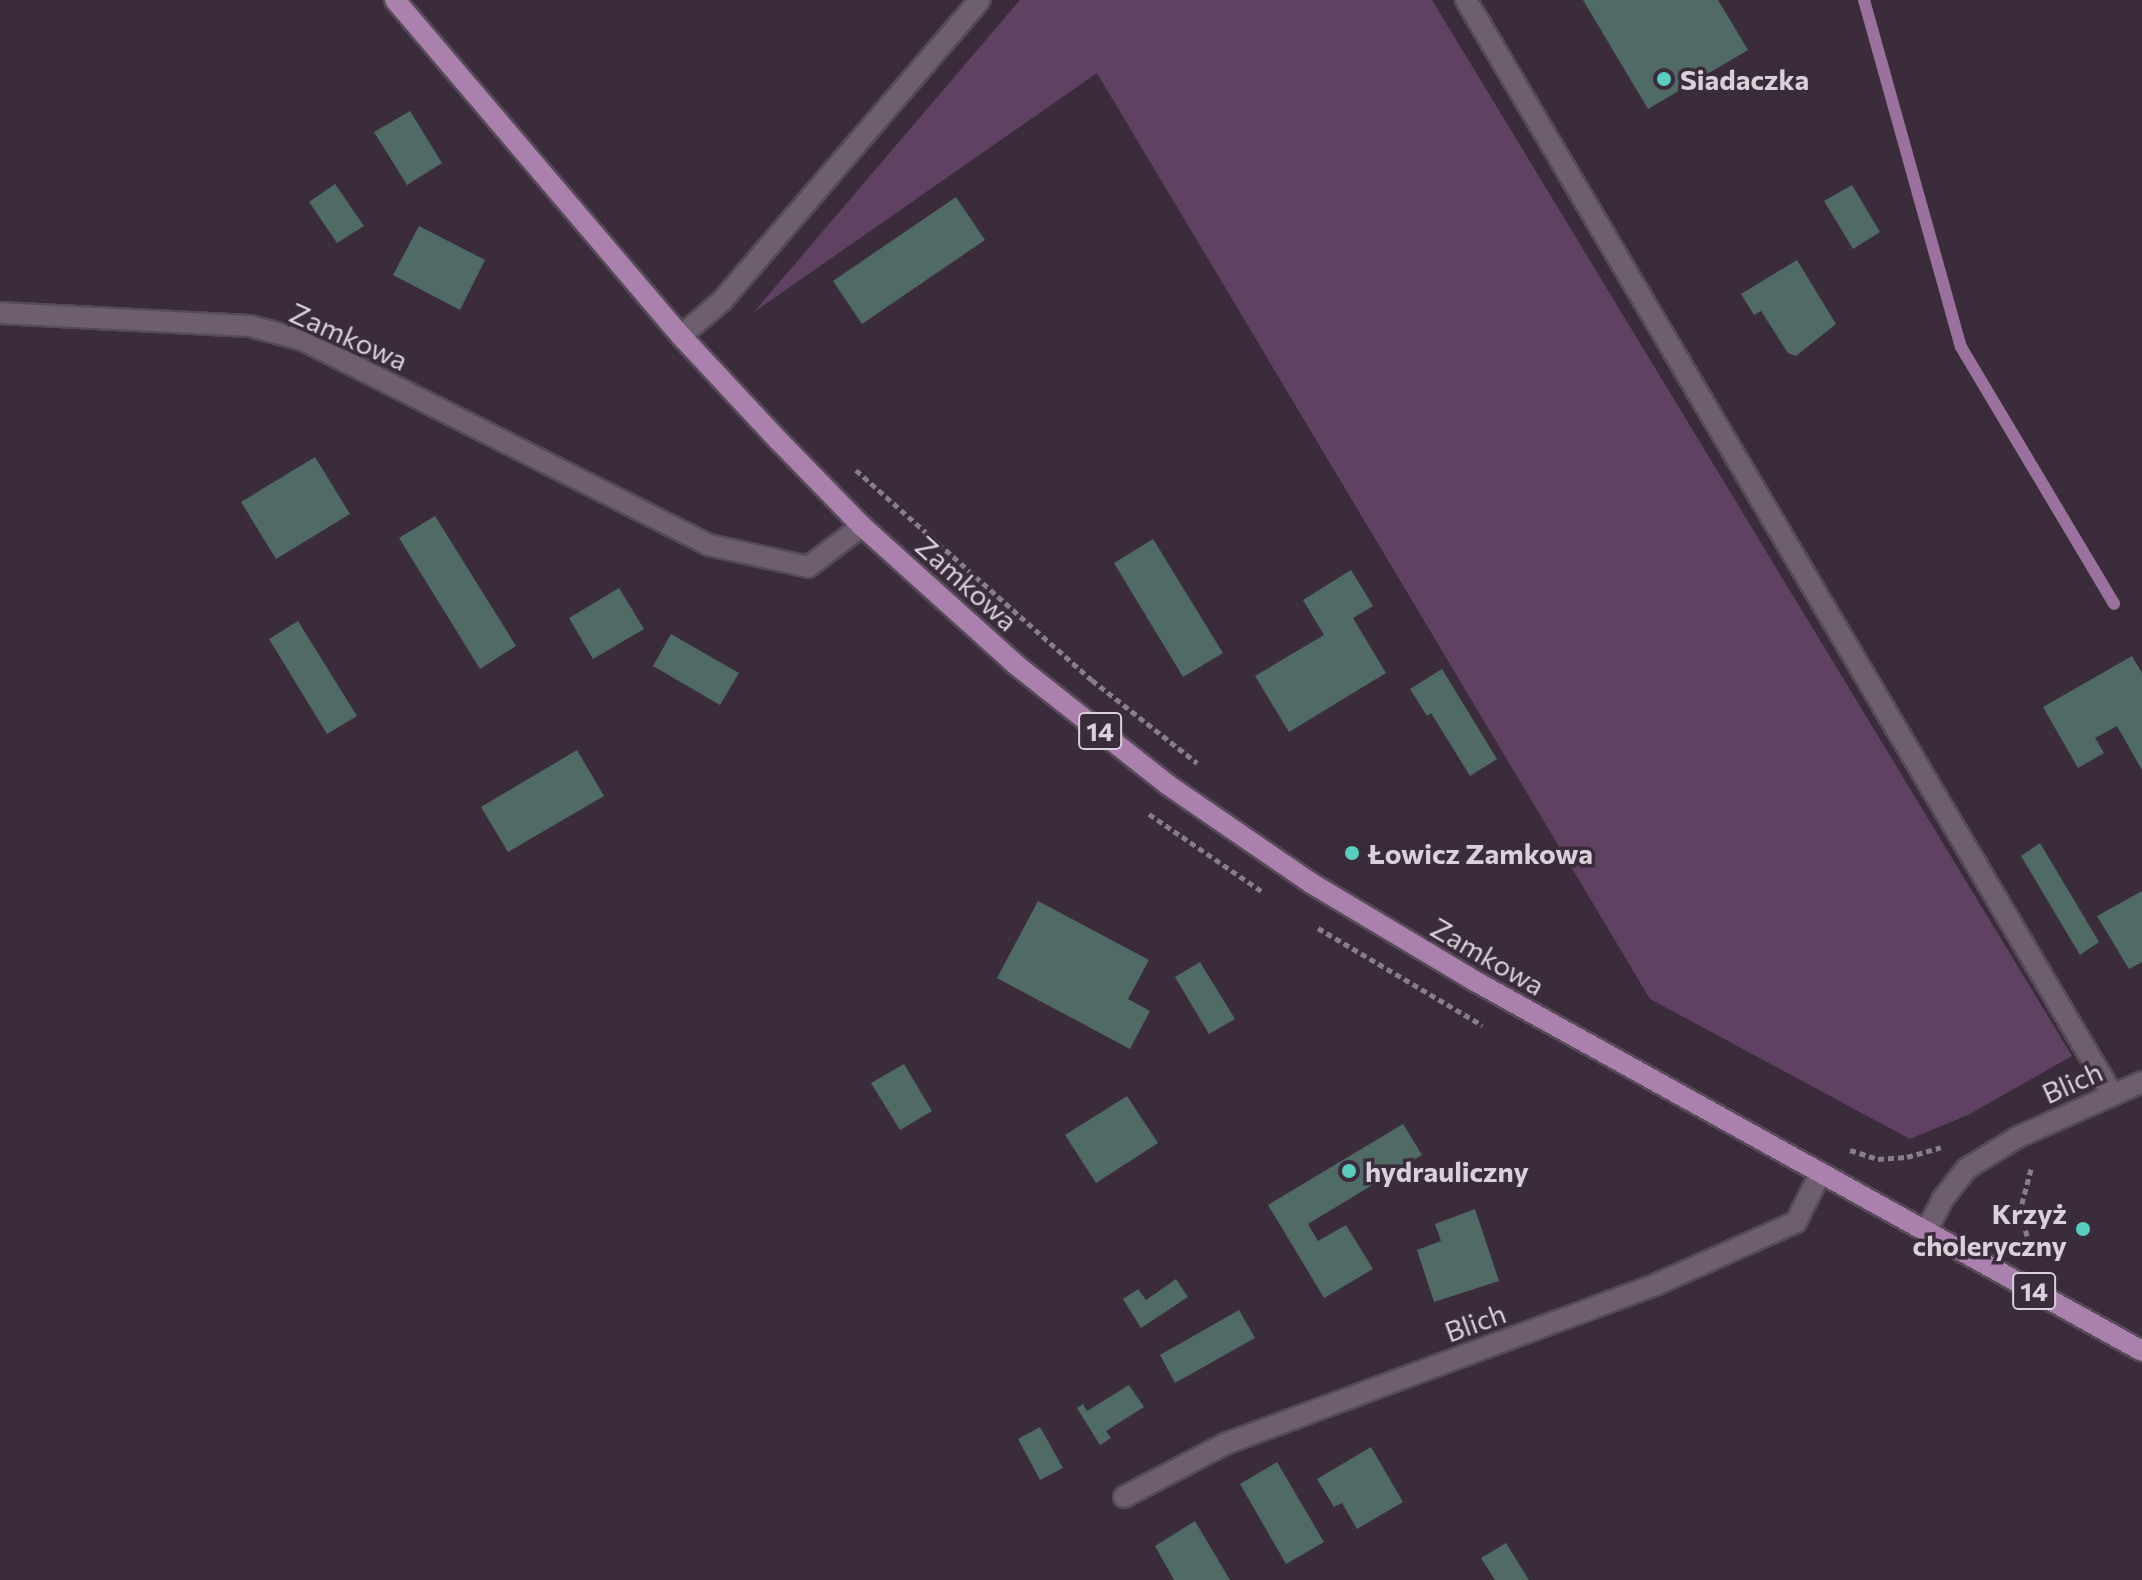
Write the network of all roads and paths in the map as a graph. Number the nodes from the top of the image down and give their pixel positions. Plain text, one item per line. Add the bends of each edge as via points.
1 (395, 0) edge
2 (404, 0) edge
3 (980, 0) edge
4 (1466, 0) edge
5 (430, 38) junction
6 (0, 313) edge
7 (681, 336) junction
8 (847, 462) dead end
9 (862, 526) junction
10 (1208, 772) dead end
11 (2142, 1082) edge
12 (2112, 1094) junction
13 (1952, 1140) dead end
14 (1844, 1148) dead end
15 (2028, 1172) dead end
16 (1820, 1174) junction
17 (1926, 1232) junction
18 (2054, 1264) dead end
19 (2142, 1351) edge
20 (1124, 1497) dead end

1 - 5 main road, Zamkowa / 14
2 - 5 main road, Zamkowa / 14
3 - 7 street via 722,301
4 - 12 street
5 - 7 main road, Zamkowa / 14
6 - 9 street, Zamkowa via 250,326 303,340 709,545 808,567
7 - 9 main road, Zamkowa / 14
8 - 10 path via 1092,680
9 - 16 main road, Zamkowa / 14 via 1015,664 1243,837 1460,972
11 - 12 street, Blich
12 - 17 street, Blich via 2018,1137 1966,1169
13 - 14 path via 1907,1157 1878,1159
15 - 18 path via 2020,1211 2028,1239
16 - 17 main road, Zamkowa / 14
16 - 20 street, Blich via 1796,1222 1657,1284 1225,1444
17 - 19 main road, Zamkowa / 14

